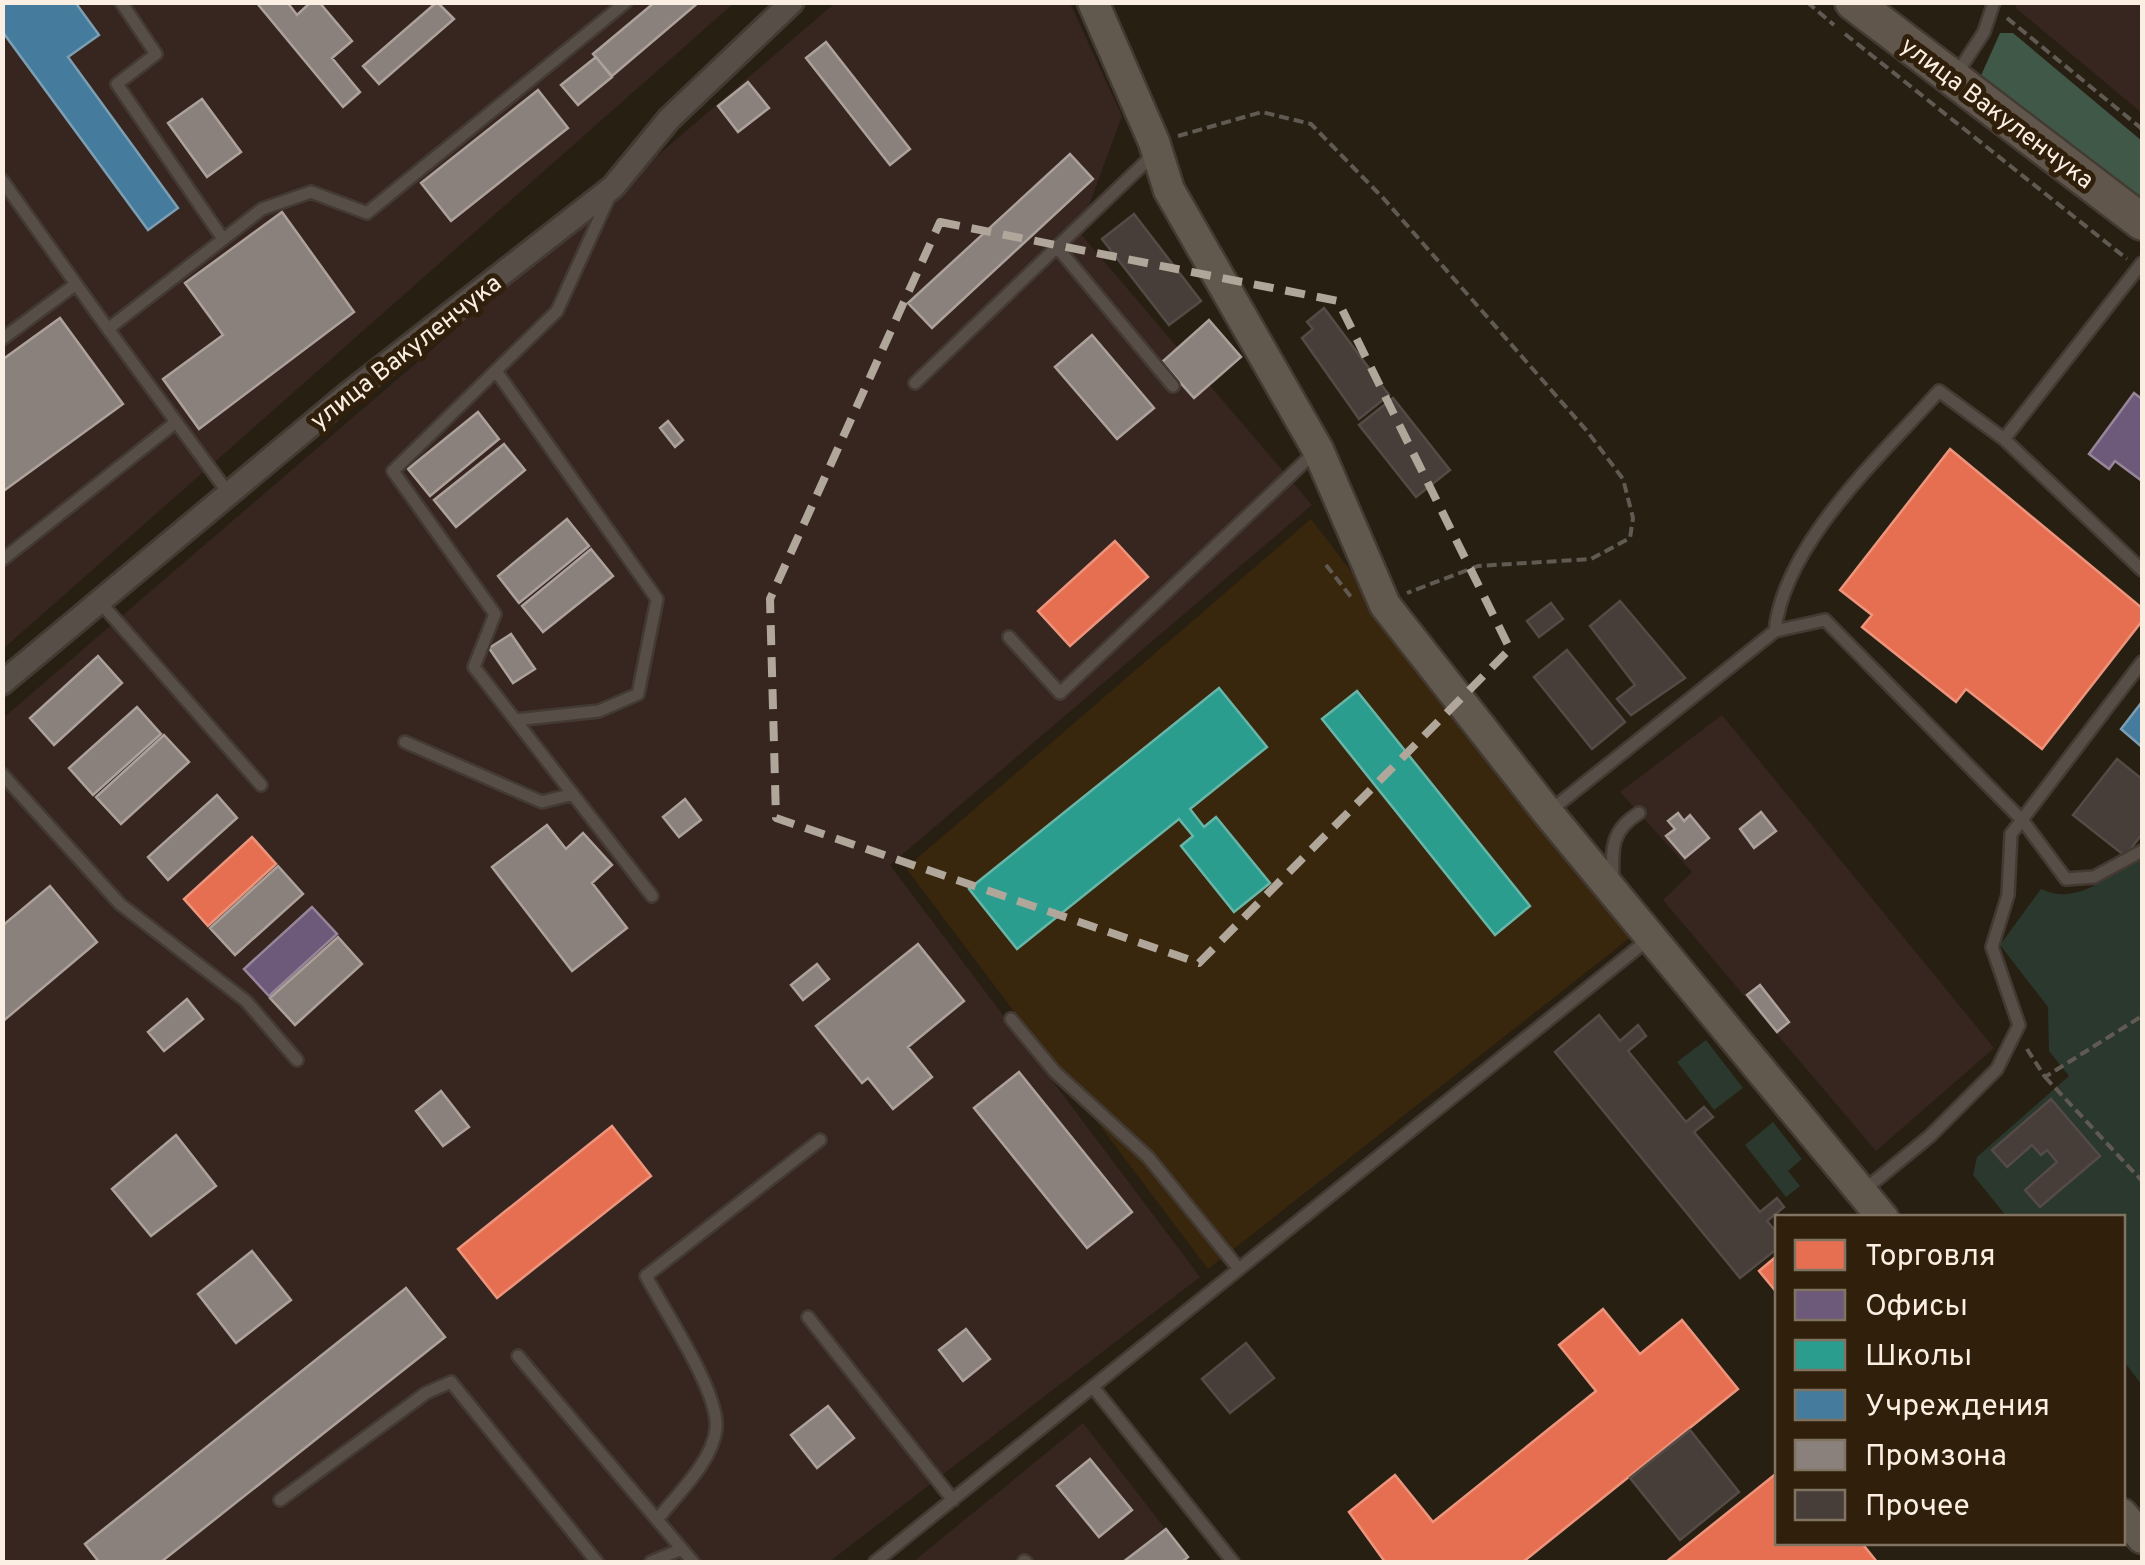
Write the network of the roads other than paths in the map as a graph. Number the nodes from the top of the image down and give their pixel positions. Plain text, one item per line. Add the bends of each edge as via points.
1 (121, 2) edge
2 (626, 2) edge
3 (792, 2) edge
4 (1094, 2) edge
5 (1853, 2) edge
6 (1993, 4) edge
7 (1954, 79) junction
8 (1155, 147) junction
9 (2, 180) edge
10 (614, 187) junction
11 (2142, 222) edge
12 (224, 238) junction
13 (1057, 247) junction
14 (2141, 266) edge
15 (76, 284) junction
16 (108, 329) junction
17 (2, 339) edge
18 (496, 371) junction
19 (915, 383) dead end
20 (1174, 386) dead end
21 (176, 422) junction
22 (2004, 439) junction
23 (1318, 450) junction
24 (229, 494) junction
25 (2, 560) edge
26 (2142, 570) edge
27 (100, 602) junction
28 (1776, 631) junction
29 (1009, 637) dead end
30 (2142, 662) edge
31 (2, 683) edge
32 (515, 720) junction
33 (405, 742) dead end
34 (2, 774) edge
35 (261, 785) dead end
36 (572, 794) junction
37 (1638, 812) dead end
38 (1548, 813) junction
39 (2022, 821) junction
40 (2142, 851) edge
41 (1613, 893) junction
42 (652, 896) dead end
43 (1650, 938) junction
44 (1010, 1019) dead end
45 (298, 1060) dead end
46 (820, 1140) dead end
47 (1862, 1192) junction
48 (1881, 1215) edge
49 (1239, 1269) junction
50 (808, 1317) dead end
51 (518, 1356) dead end
52 (1093, 1387) junction
53 (280, 1500) dead end
54 (953, 1500) junction
55 (2125, 1518) edge
56 (657, 1520) junction
57 (2142, 1538) edge
58 (682, 1550) junction
59 (597, 1562) edge
60 (652, 1562) edge
61 (693, 1562) edge
62 (875, 1562) edge
63 (1233, 1562) edge

1 - 12 lane via 156,54 117,84
2 - 12 lane via 368,213 311,192 262,209
3 - 10 street, улица Вакуленчука via 669,119
4 - 8 street
5 - 7 main road, улица Вакуленчука
6 - 7 lane
7 - 11 main road, улица Вакуленчука
8 - 13 lane
8 - 23 street via 1191,232
9 - 15 lane
10 - 18 lane via 557,311
10 - 24 street, улица Вакуленчука
12 - 16 lane
13 - 19 lane
13 - 20 lane
14 - 22 lane
15 - 16 lane
15 - 17 lane
16 - 21 lane
18 - 32 lane via 393,471 495,614 474,667
18 - 32 lane via 657,600 638,694 599,711
21 - 24 lane
21 - 25 lane
22 - 26 lane
22 - 28 lane via 1939,391 1808,547 1778,604
23 - 29 lane via 1060,693
23 - 38 street via 1385,605
24 - 27 street, улица Вакуленчука
27 - 31 street, улица Вакуленчука
27 - 35 lane
28 - 38 lane
28 - 39 lane via 1825,620
30 - 39 lane
32 - 36 lane
33 - 36 lane via 542,802
34 - 45 lane via 120,904 246,1001
36 - 42 lane
37 - 41 lane via 1619,826 1612,845
38 - 41 street
39 - 40 lane via 2066,879 2094,877
39 - 47 lane via 2012,834 2008,895 1992,947 2019,1025 1997,1068
41 - 43 street
43 - 47 street
43 - 49 lane
44 - 49 lane via 1055,1072 1148,1157
46 - 56 lane via 646,1276 707,1380 716,1429 702,1464
47 - 48 street
49 - 52 lane
50 - 54 lane
51 - 56 lane
52 - 54 lane
52 - 63 lane
53 - 59 lane via 451,1382
54 - 62 lane
55 - 57 street
56 - 58 lane
58 - 60 lane
58 - 61 lane

